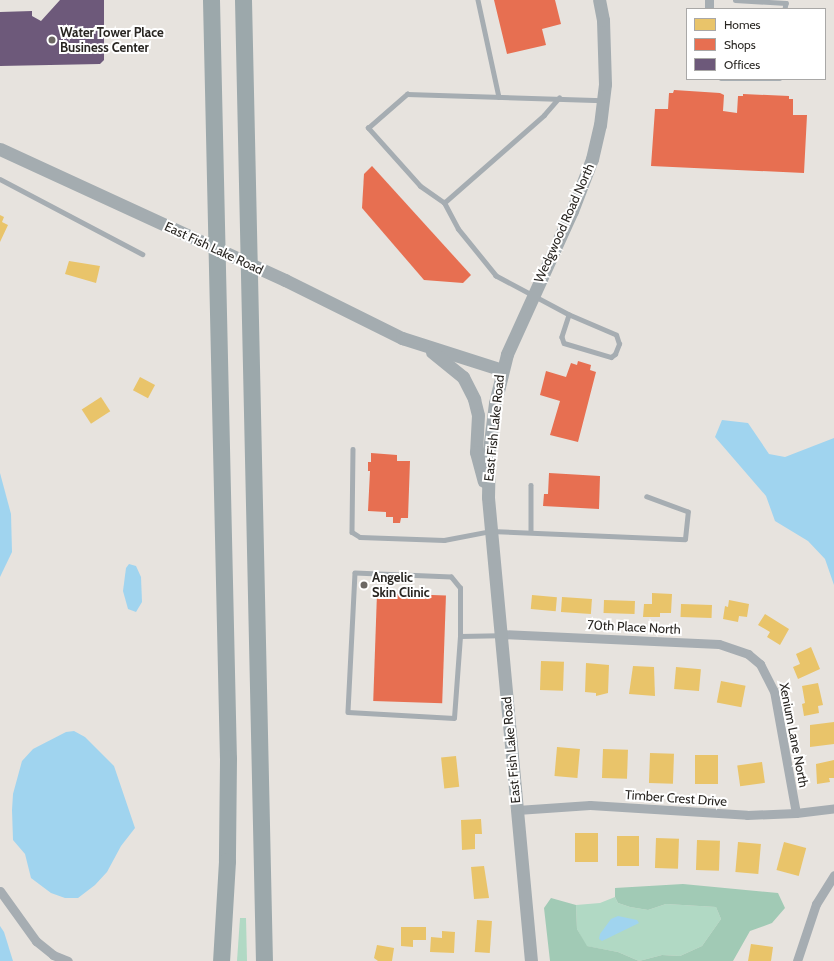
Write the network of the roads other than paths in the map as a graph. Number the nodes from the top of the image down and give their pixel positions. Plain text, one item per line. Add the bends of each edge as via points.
1 (211, 0) edge
2 (243, 0) edge
3 (478, 0) edge
4 (599, 0) edge
5 (735, 0) edge
6 (785, 8) edge
7 (499, 97) junction
8 (559, 98) junction
9 (604, 100) junction
10 (0, 149) edge
11 (0, 179) edge
12 (444, 203) junction
13 (142, 254) dead end
14 (532, 294) junction
15 (569, 315) junction
16 (426, 347) junction
17 (502, 370) junction
18 (353, 449) dead end
19 (531, 485) dead end
20 (488, 496) junction
21 (647, 497) dead end
22 (491, 531) junction
23 (531, 532) junction
24 (501, 634) junction
25 (460, 636) junction
26 (760, 664) joint
27 (834, 808) edge
28 (517, 810) junction
29 (796, 813) junction
30 (834, 875) edge
31 (0, 891) edge
32 (68, 961) edge
33 (221, 961) edge
34 (264, 961) edge
35 (531, 961) edge
36 (797, 961) edge

1 - 33 highway via 228,758 227,862
2 - 34 highway
3 - 7 lane
4 - 9 street, Wedgwood Road North via 606,55
5 - 6 lane via 786,3
7 - 8 lane
7 - 12 lane via 407,94 368,128 420,186
8 - 9 lane
8 - 12 lane via 544,115
9 - 14 street, Wedgwood Road North via 592,159 583,186
10 - 16 street, East Fish Lake Road
11 - 13 lane
12 - 14 lane via 458,229 496,276
14 - 15 lane
14 - 17 street, Wedgwood Road North via 511,341
15 - 15 lane via 562,336 564,343 611,357 615,354 619,344 616,335
16 - 17 street, East Fish Lake Road
16 - 20 street via 463,377 474,398 478,415 476,452
17 - 20 street, East Fish Lake Road via 491,436
18 - 22 lane via 352,532 360,537 444,540
19 - 23 lane
20 - 22 street, East Fish Lake Road
21 - 23 lane via 688,512 685,539
22 - 23 lane
22 - 24 street, East Fish Lake Road
24 - 25 lane
24 - 26 street, 70th Place North via 719,644 734,647
24 - 28 street, East Fish Lake Road
25 - 25 lane via 454,718 348,712 355,573 451,577 460,588
26 - 29 street, Xenium Lane North via 774,691
27 - 29 street, Timber Crest Drive
28 - 29 street, Timber Crest Drive via 590,805 732,814
28 - 35 street, East Fish Lake Road
30 - 36 street via 813,911
31 - 32 street via 36,941 53,955

